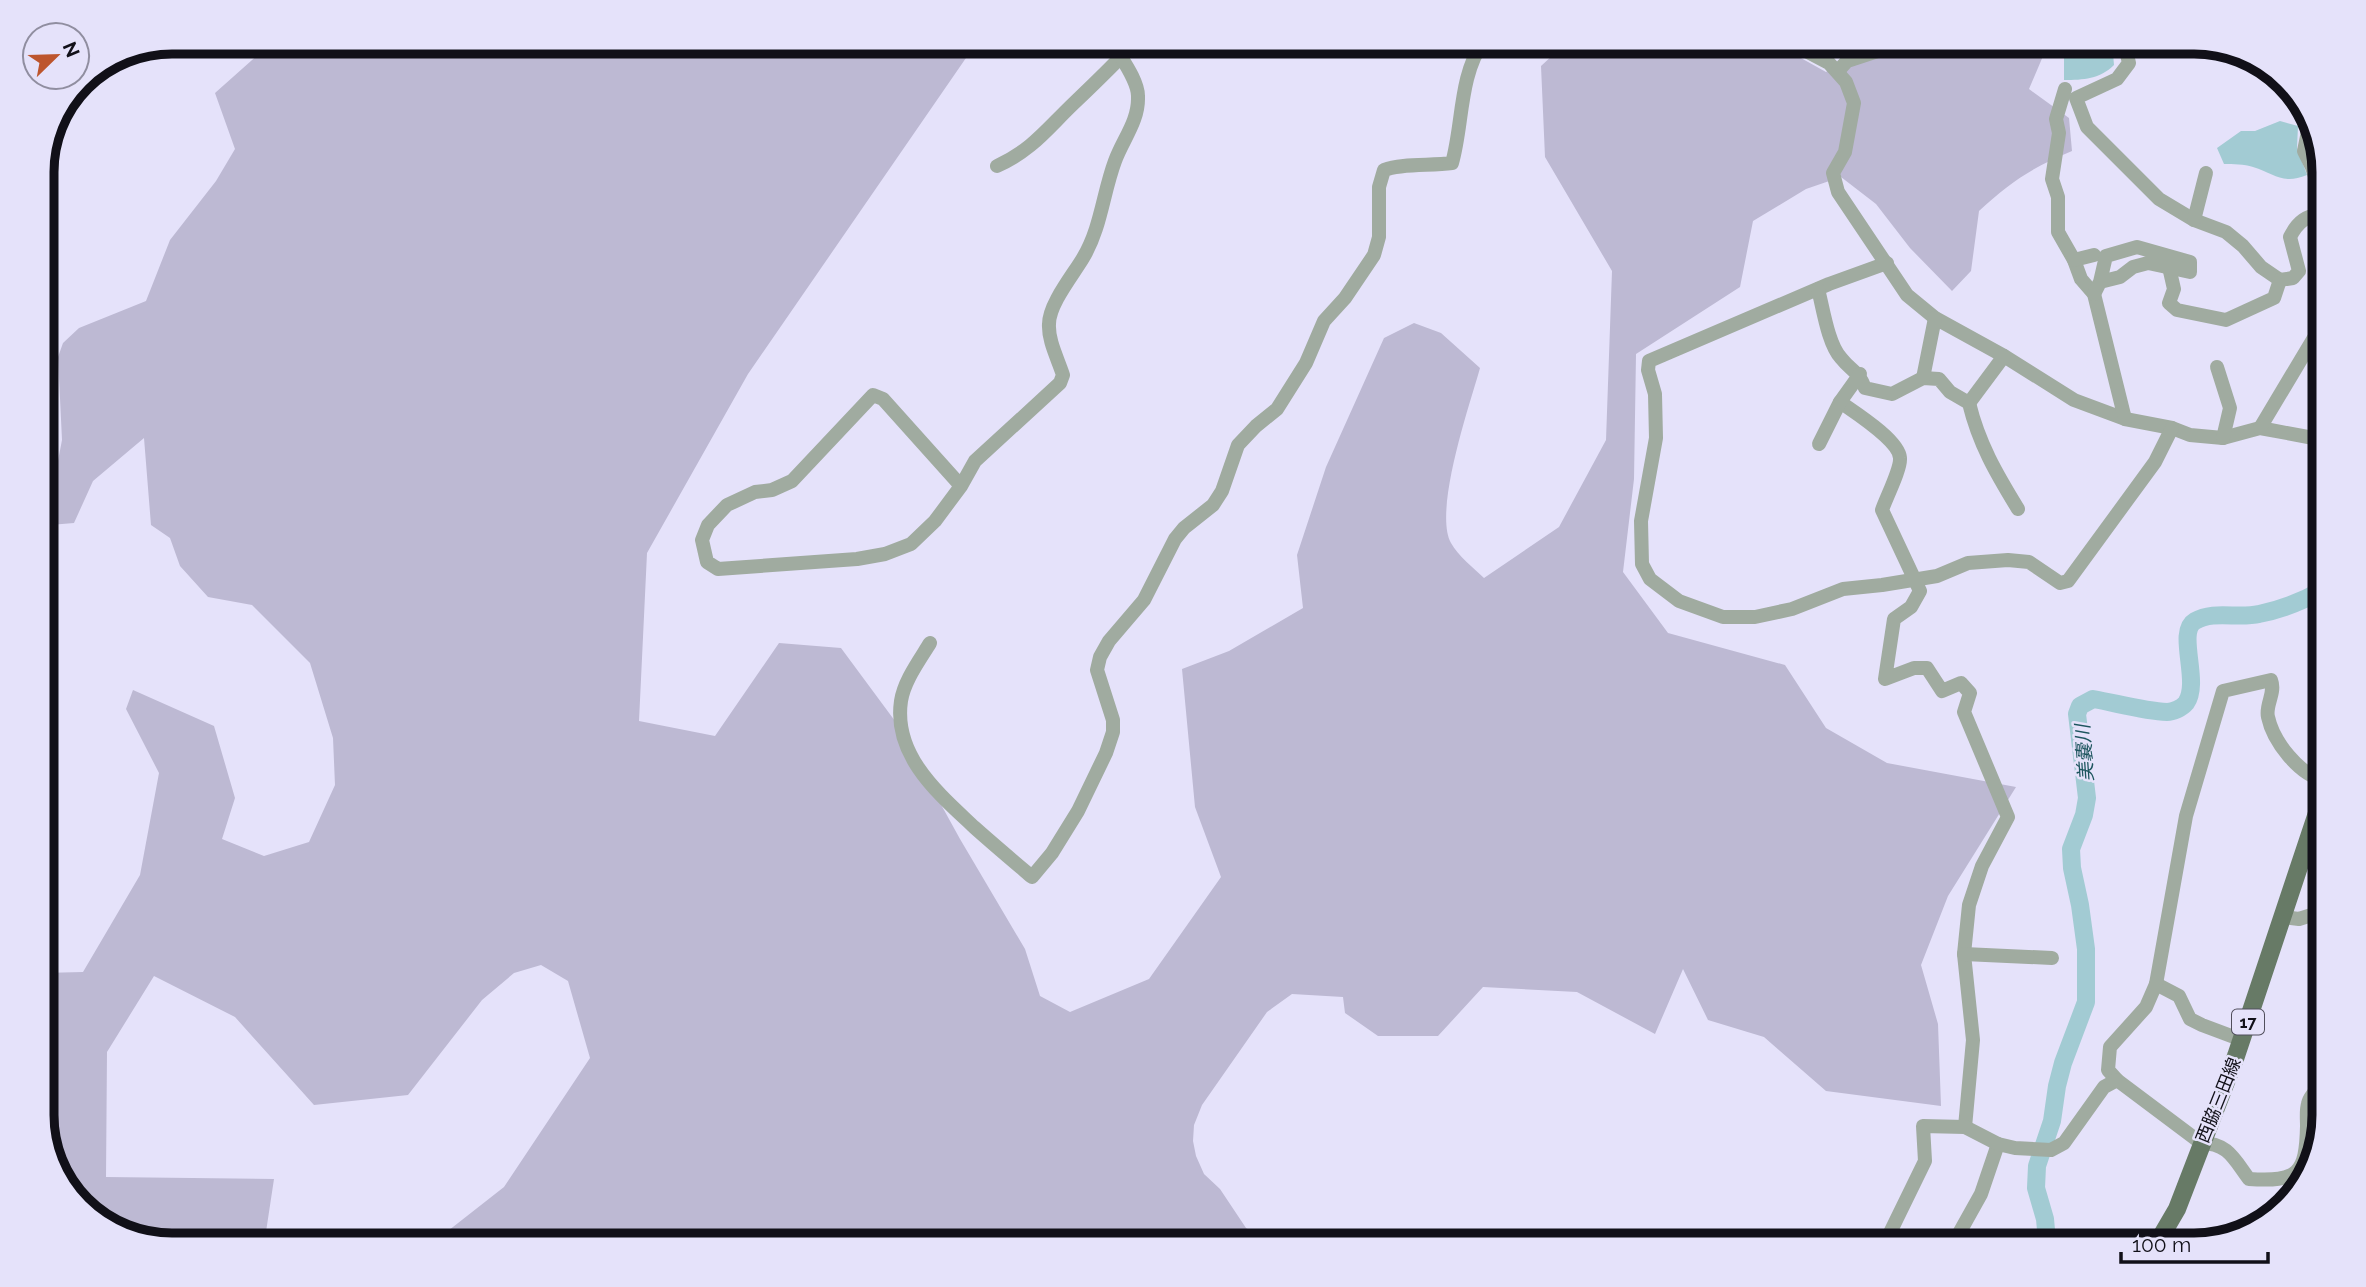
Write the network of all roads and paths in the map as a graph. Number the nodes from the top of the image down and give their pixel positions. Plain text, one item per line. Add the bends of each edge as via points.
1 (1124, 54) edge
2 (1477, 54) edge
3 (1812, 54) edge
4 (1868, 54) edge
5 (2127, 54) edge
6 (1121, 57) junction
7 (1838, 71) junction
8 (2065, 89) dead end
9 (2306, 138) edge
10 (2311, 165) edge
11 (997, 166) dead end
12 (2206, 173) dead end
13 (2311, 215) edge
14 (2194, 220) junction
15 (2094, 255) dead end
16 (2074, 260) junction
17 (1887, 263) junction
18 (2169, 267) junction
19 (2280, 280) junction
20 (2097, 288) junction
21 (1818, 289) junction
22 (1935, 318) junction
23 (2311, 342) edge
24 (2004, 356) junction
25 (2217, 367) dead end
26 (1860, 374) junction
27 (1923, 378) junction
28 (1840, 402) junction
29 (1969, 403) junction
30 (2125, 419) junction
31 (2172, 428) junction
32 (2260, 428) junction
33 (2223, 438) junction
34 (2311, 438) edge
35 (1819, 444) dead end
36 (961, 486) junction
37 (2018, 509) dead end
38 (1916, 579) junction
39 (930, 643) dead end
40 (2312, 776) edge
41 (2312, 829) edge
42 (2312, 915) edge
43 (2283, 917) junction
44 (1964, 954) junction
45 (2052, 958) dead end
46 (2156, 984) junction
47 (2242, 1040) junction
48 (2117, 1080) junction
49 (2312, 1096) edge
50 (1965, 1127) junction
51 (2202, 1143) junction
52 (1998, 1144) junction
53 (2307, 1145) edge
54 (2296, 1174) edge
55 (1890, 1233) edge
56 (1959, 1233) edge
57 (2163, 1233) edge

1 - 6 street
2 - 39 street via 1451,163 1396,165 1384,170 1374,255 1324,321 1306,363 1276,409 1238,445 1213,505 1175,539 1144,600 1109,641 1097,670 1114,732 1078,811 1032,877 946,802 921,773 902,735 901,699
3 - 7 street
4 - 7 street via 1847,61
5 - 14 street via 2129,63 2117,79 2076,98 2087,127 2159,199
6 - 11 street via 1020,156
6 - 36 street via 1139,93 1138,103 1085,255 1048,322 1063,375 1032,411 975,461
7 - 17 street via 1854,103 1845,152 1833,173 1838,192
8 - 16 street via 2056,119 2059,134 2052,178 2058,197 2058,232
9 - 10 street via 2304,151
12 - 14 street
13 - 19 street via 2296,224 2290,237 2299,271 2293,278
14 - 19 street via 2226,232 2260,267
15 - 16 street
16 - 20 street via 2081,279
17 - 21 street
17 - 22 street via 1907,295
18 - 19 street via 2174,289 2169,303 2177,310 2226,320 2274,298
18 - 20 street via 2148,263 2133,267
18 - 20 street via 2190,272 2190,262 2137,247 2106,256
20 - 30 street
21 - 26 street via 1839,358
21 - 38 street via 1649,361 1656,438 1641,521 1642,564 1650,579 1679,601 1723,617 1755,617 1792,609 1843,589
22 - 24 street
22 - 27 street
23 - 32 street
24 - 29 street
24 - 30 street via 2074,400
25 - 33 street via 2230,408
26 - 27 street via 1865,388 1892,394
26 - 28 street
27 - 29 street via 1939,379
28 - 35 street
28 - 38 street via 1898,450 1901,459 1882,510
29 - 37 street via 1976,433
30 - 31 street
31 - 33 street
31 - 38 street via 2155,462 2068,581 2060,583 2029,562 2008,560 1969,563
32 - 33 street
32 - 34 street
36 - 36 street via 911,544 885,554 733,569 718,569 707,562 702,540 708,525 727,505 792,481 873,395 883,399
38 - 44 street via 1920,591 1911,607 1894,619 1885,679 1927,668 1942,691 1961,683 1970,693 1964,712 2008,817 1982,866 1969,905
40 - 46 street via 2286,753 2267,715 2272,680 2222,691 2186,816
41 - 43 main road, 西脇三田線 / 17
42 - 43 street
43 - 47 main road, 西脇三田線 / 17
44 - 45 street
44 - 50 street via 1973,1040
46 - 47 street via 2179,996 2190,1019
46 - 48 street via 2146,1007 2110,1047 2108,1070
47 - 51 main road, 西脇三田線 / 17
48 - 51 street
48 - 52 street via 2104,1087 2064,1143 2051,1150
49 - 53 street
50 - 52 street
50 - 55 street via 1923,1126 1925,1161
51 - 54 street via 2224,1146 2249,1179
51 - 57 main road, 西脇三田線 / 17
52 - 56 street via 1982,1195

